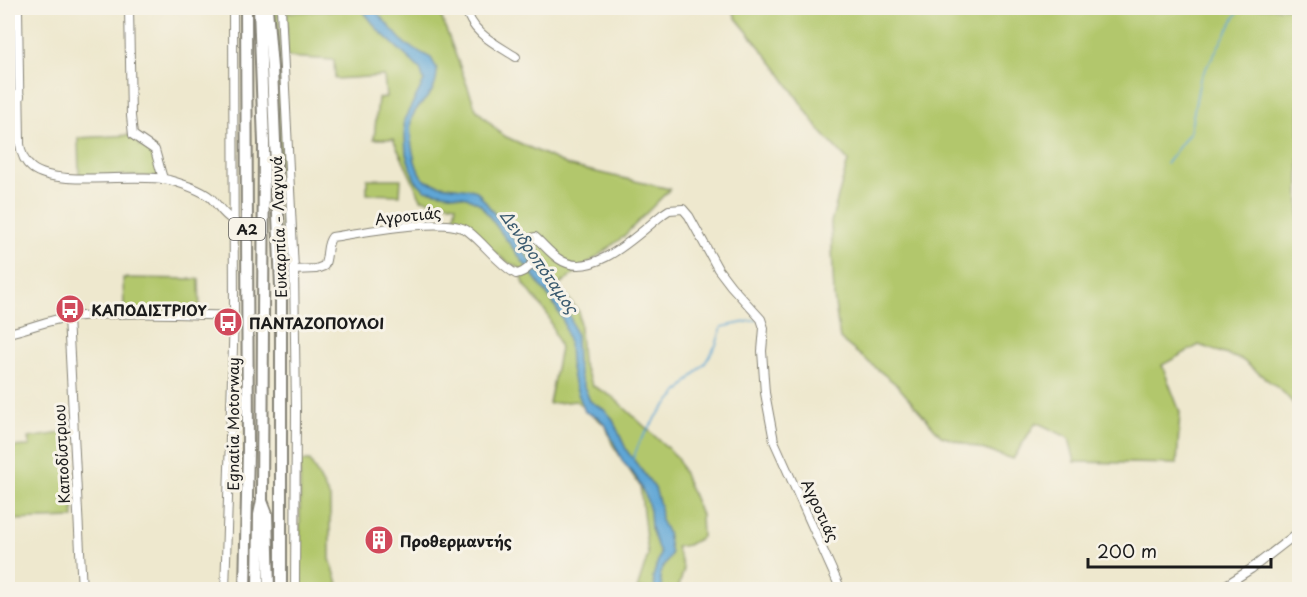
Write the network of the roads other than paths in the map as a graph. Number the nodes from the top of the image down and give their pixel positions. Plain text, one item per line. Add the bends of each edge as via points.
1 (18, 8) edge
2 (129, 8) edge
3 (232, 8) edge
4 (246, 8) edge
5 (259, 8) edge
6 (267, 8) edge
7 (281, 8) edge
8 (466, 8) edge
9 (516, 57) dead end
10 (8, 96) edge
11 (20, 96) junction
12 (163, 179) junction
13 (234, 221) junction
14 (294, 270) junction
15 (234, 316) junction
16 (68, 317) junction
17 (8, 333) edge
18 (262, 500) junction
19 (1299, 531) edge
20 (82, 590) edge
21 (225, 590) edge
22 (245, 590) edge
23 (258, 590) edge
24 (269, 590) edge
25 (281, 590) edge
26 (295, 590) edge
27 (841, 590) edge
28 (1218, 590) edge

1 - 11 street
2 - 12 street via 134,135 155,150
3 - 13 street
4 - 22 highway, Egnatia Motorway / Α2
5 - 18 highway, Egnatia Motorway / Α2 via 264,142
6 - 25 highway via 281,287
7 - 14 street, Ευκαρπία - Λαγυνά
8 - 9 street via 484,37
10 - 11 street
11 - 12 street via 21,150 26,162 38,172 76,178
12 - 13 street via 204,193
13 - 15 street
14 - 26 street, Ευκαρπία - Λαγυνά
14 - 27 street, Αγροτιάς via 323,266 332,237 436,223 468,231 516,274 524,273 534,262 528,243 531,237 560,260 591,264 609,256 669,210 683,209 718,269 761,319 765,393 774,441
15 - 16 street via 144,313
15 - 21 street
16 - 17 street
16 - 20 street, Καποδίστριου
18 - 23 highway
18 - 24 highway, Α2 via 267,514
19 - 28 street

